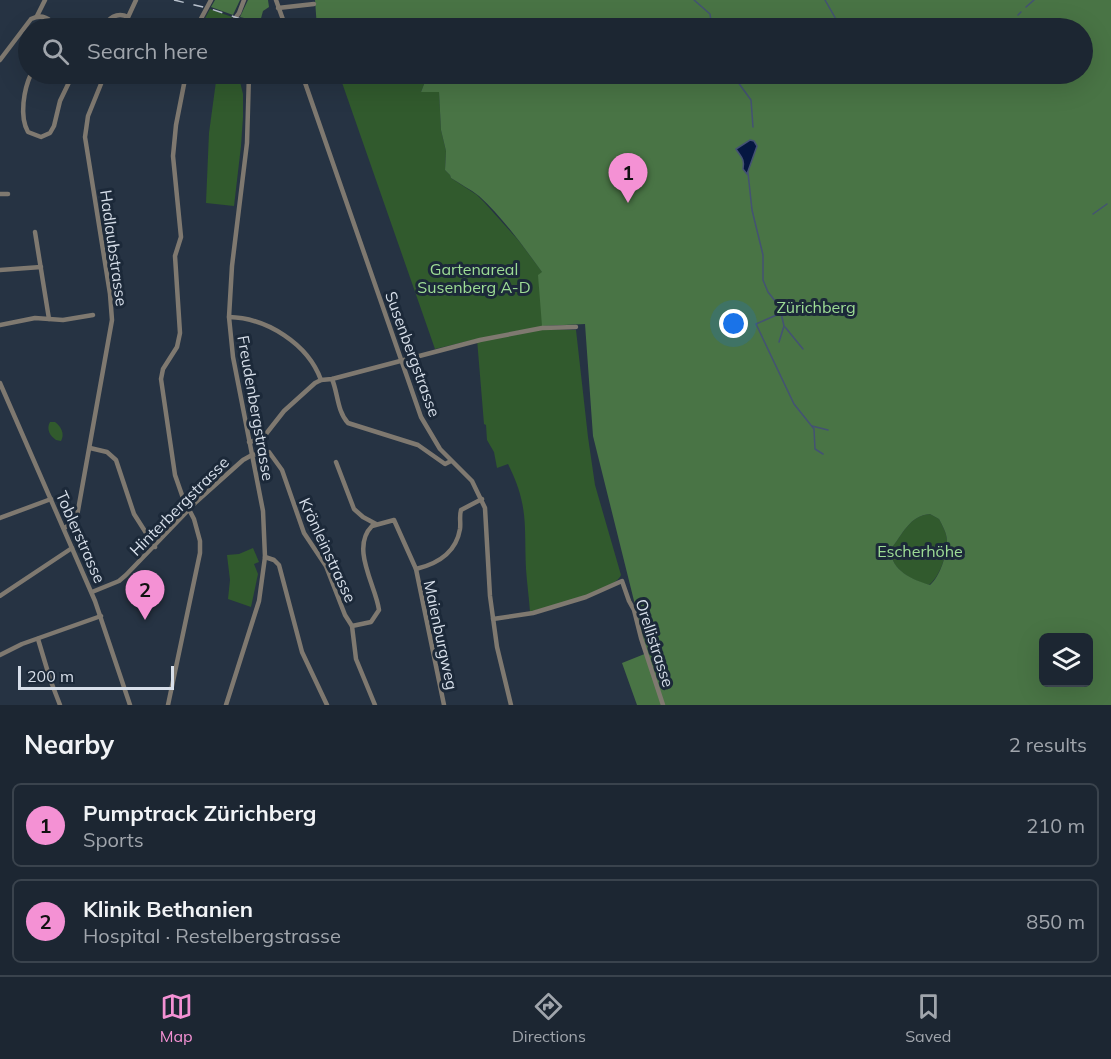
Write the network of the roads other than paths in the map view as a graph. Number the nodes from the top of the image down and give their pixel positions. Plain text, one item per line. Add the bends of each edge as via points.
1 (45, 0) edge
2 (136, 0) edge
3 (211, 0) edge
4 (244, 0) edge
5 (276, 0) edge
6 (314, 4) dead end
7 (278, 8) junction
8 (37, 16) junction
9 (128, 17) joint
10 (34, 18) edge
11 (45, 18) edge
12 (113, 18) edge
13 (201, 18) edge
14 (235, 18) edge
15 (281, 18) edge
16 (18, 36) edge
17 (0, 60) edge
18 (28, 84) edge
19 (68, 84) edge
20 (101, 84) edge
21 (184, 84) edge
22 (249, 84) edge
23 (305, 84) edge
24 (0, 194) edge
25 (8, 194) dead end
26 (35, 232) dead end
27 (41, 267) junction
28 (0, 270) edge
29 (93, 315) dead end
30 (229, 317) junction
31 (49, 319) junction
32 (0, 325) edge
33 (576, 327) dead end
34 (401, 360) junction
35 (332, 379) junction
36 (321, 380) junction
37 (0, 383) edge
38 (249, 442) junction
39 (90, 448) junction
40 (252, 455) junction
41 (451, 461) junction
42 (336, 462) dead end
43 (51, 499) junction
44 (482, 500) junction
45 (189, 509) junction
46 (0, 518) edge
47 (376, 524) junction
48 (64, 528) junction
49 (155, 546) junction
50 (72, 548) junction
51 (265, 557) junction
52 (416, 569) junction
53 (92, 592) junction
54 (0, 596) edge
55 (101, 616) junction
56 (493, 619) junction
57 (352, 626) junction
58 (38, 639) junction
59 (0, 655) edge
60 (60, 705) edge
61 (130, 705) edge
62 (168, 705) edge
63 (226, 705) edge
64 (327, 705) edge
65 (375, 705) edge
66 (444, 705) edge
67 (510, 705) edge
68 (663, 705) edge

1 - 8 street
2 - 9 street
3 - 13 street
4 - 14 street
5 - 7 street
6 - 7 street
7 - 15 street
8 - 10 street
8 - 11 street
9 - 12 street via 121,14
16 - 17 street
18 - 19 street via 25,124 32,135 41,137 54,126
20 - 39 street, Hadlaubstrasse via 85,129 112,311
21 - 45 street via 173,156 182,237 175,256 180,333 161,379 174,475
22 - 30 street, Freudenbergstrasse via 247,143
23 - 34 street, Susenbergstrasse
24 - 25 street
26 - 27 street
27 - 28 street
27 - 31 street
29 - 31 street
30 - 36 street via 255,320 275,328 304,353
30 - 38 street, Freudenbergstrasse
31 - 32 street
33 - 34 street via 523,331
34 - 35 street
34 - 41 street, Susenbergstrasse via 424,424
35 - 36 street
35 - 41 street via 348,423 418,445 445,464
36 - 38 street via 284,411 262,439
37 - 43 street, Toblerstrasse
38 - 40 street, Freudenbergstrasse
39 - 48 street, Hadlaubstrasse via 77,516
39 - 49 street via 107,452 116,460 134,514
40 - 45 street, Hinterbergstrasse
40 - 51 street, Freudenbergstrasse via 265,527
40 - 57 street, Krönleinstrasse via 269,452 279,464 304,533 326,566
41 - 44 street, Susenbergstrasse via 472,481
42 - 47 street via 357,514
43 - 46 street
43 - 48 street, Toblerstrasse
44 - 52 street via 461,510 458,536 441,560
44 - 56 street, Susenbergstrasse
45 - 49 street, Hinterbergstrasse
45 - 62 street via 199,534 200,553
47 - 52 street via 395,521
47 - 57 street, Krönleinstrasse via 368,530 364,543 378,612 371,622
48 - 50 street, Toblerstrasse
49 - 53 street, Hinterbergstrasse via 119,581
50 - 53 street, Toblerstrasse
50 - 54 street
51 - 63 street, Freudenbergstrasse via 259,601
51 - 64 street via 279,565 302,652
52 - 66 street, Maienburgweg
53 - 55 street, Toblerstrasse
55 - 58 street
55 - 61 street, Toblerstrasse
56 - 67 street, Susenbergstrasse
56 - 68 street, Orellistrasse via 542,610 622,581
57 - 65 street via 356,659
58 - 59 street
58 - 60 street

